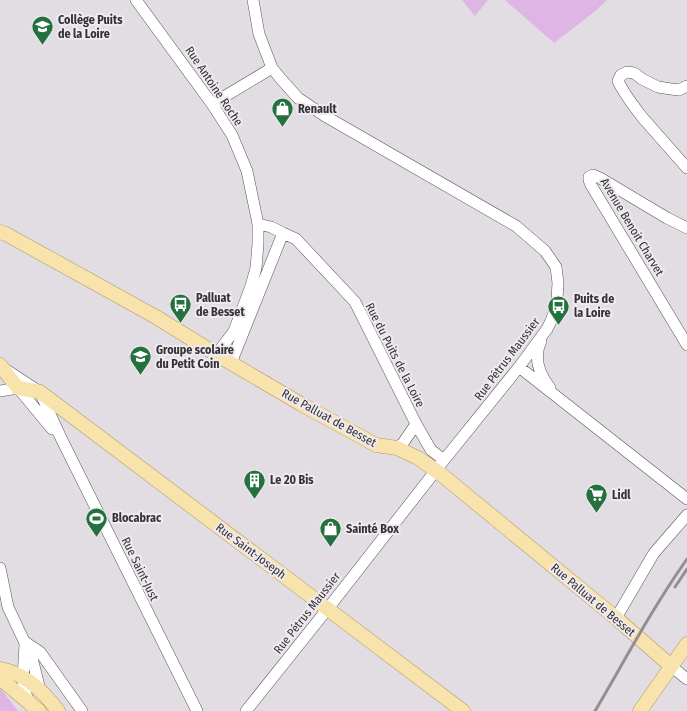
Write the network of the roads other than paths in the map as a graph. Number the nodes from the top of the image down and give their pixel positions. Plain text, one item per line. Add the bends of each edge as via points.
1 (136, 0) edge
2 (253, 0) edge
3 (272, 68) junction
4 (687, 86) edge
5 (212, 104) junction
6 (687, 168) edge
7 (258, 224) junction
8 (687, 228) edge
9 (0, 232) edge
10 (284, 233) junction
11 (547, 329) junction
12 (687, 344) edge
13 (225, 359) junction
14 (0, 365) edge
15 (519, 368) junction
16 (18, 388) junction
17 (0, 390) edge
18 (40, 392) junction
19 (562, 401) junction
20 (416, 424) junction
21 (61, 438) junction
22 (397, 448) junction
23 (440, 465) junction
24 (687, 500) edge
25 (687, 515) edge
26 (0, 568) edge
27 (328, 609) junction
28 (616, 618) junction
29 (25, 642) junction
30 (687, 644) edge
31 (671, 666) junction
32 (0, 669) edge
33 (0, 677) edge
34 (23, 678) junction
35 (687, 679) edge
36 (40, 690) junction
37 (30, 706) edge
38 (39, 711) edge
39 (58, 711) edge
40 (82, 711) edge
41 (197, 711) edge
42 (246, 711) edge
43 (463, 711) edge
44 (640, 711) edge

1 - 5 street, Rue Antoine Roche
2 - 3 street, Rue Pétrus Maussier via 259,34
3 - 5 street
3 - 11 street, Rue Pétrus Maussier via 298,98 516,226 545,251 556,267 558,283 555,310
4 - 6 street via 679,90 658,87 634,73 627,72 621,75 618,81 634,106
5 - 7 street, Rue Antoine Roche via 232,135 247,171
7 - 10 street, Rue du Puits de la Loire
7 - 13 street, Rue Antoine Roche via 256,268 234,331 222,347
8 - 12 street, Avenue Benoit Charvet via 600,178 593,175 589,177 591,185
9 - 13 main road, Rue Palluat de Besset via 156,317
10 - 13 street
10 - 20 street, Rue du Puits de la Loire via 296,239 355,302
11 - 15 street, Rue Pétrus Maussier
11 - 19 street via 537,356 538,367 542,378
13 - 22 main road, Rue Palluat de Besset via 376,445
14 - 16 main road
14 - 18 street
15 - 19 street
15 - 23 street, Rue Pétrus Maussier
16 - 17 street
16 - 18 main road
16 - 21 street, Rue Saint-Just
18 - 21 street, Rue Saint-Just
18 - 27 main road, Rue Saint-Joseph
19 - 24 street
20 - 22 street
20 - 23 street, Rue du Puits de la Loire
21 - 41 street, Rue Saint-Just
22 - 23 main road, Rue Palluat de Besset
23 - 27 street, Rue Pétrus Maussier
23 - 28 main road, Rue Palluat de Besset
25 - 28 street via 654,553
26 - 29 street via 8,606
27 - 42 street, Rue Pétrus Maussier
27 - 43 main road, Rue Saint-Joseph
28 - 31 main road, Rue Palluat de Besset
29 - 34 street
29 - 36 street
29 - 40 street via 40,652
30 - 31 main road
31 - 35 street
31 - 44 main road
32 - 34 main road
33 - 37 main road
34 - 36 main road
34 - 37 street
36 - 39 main road
37 - 38 main road

